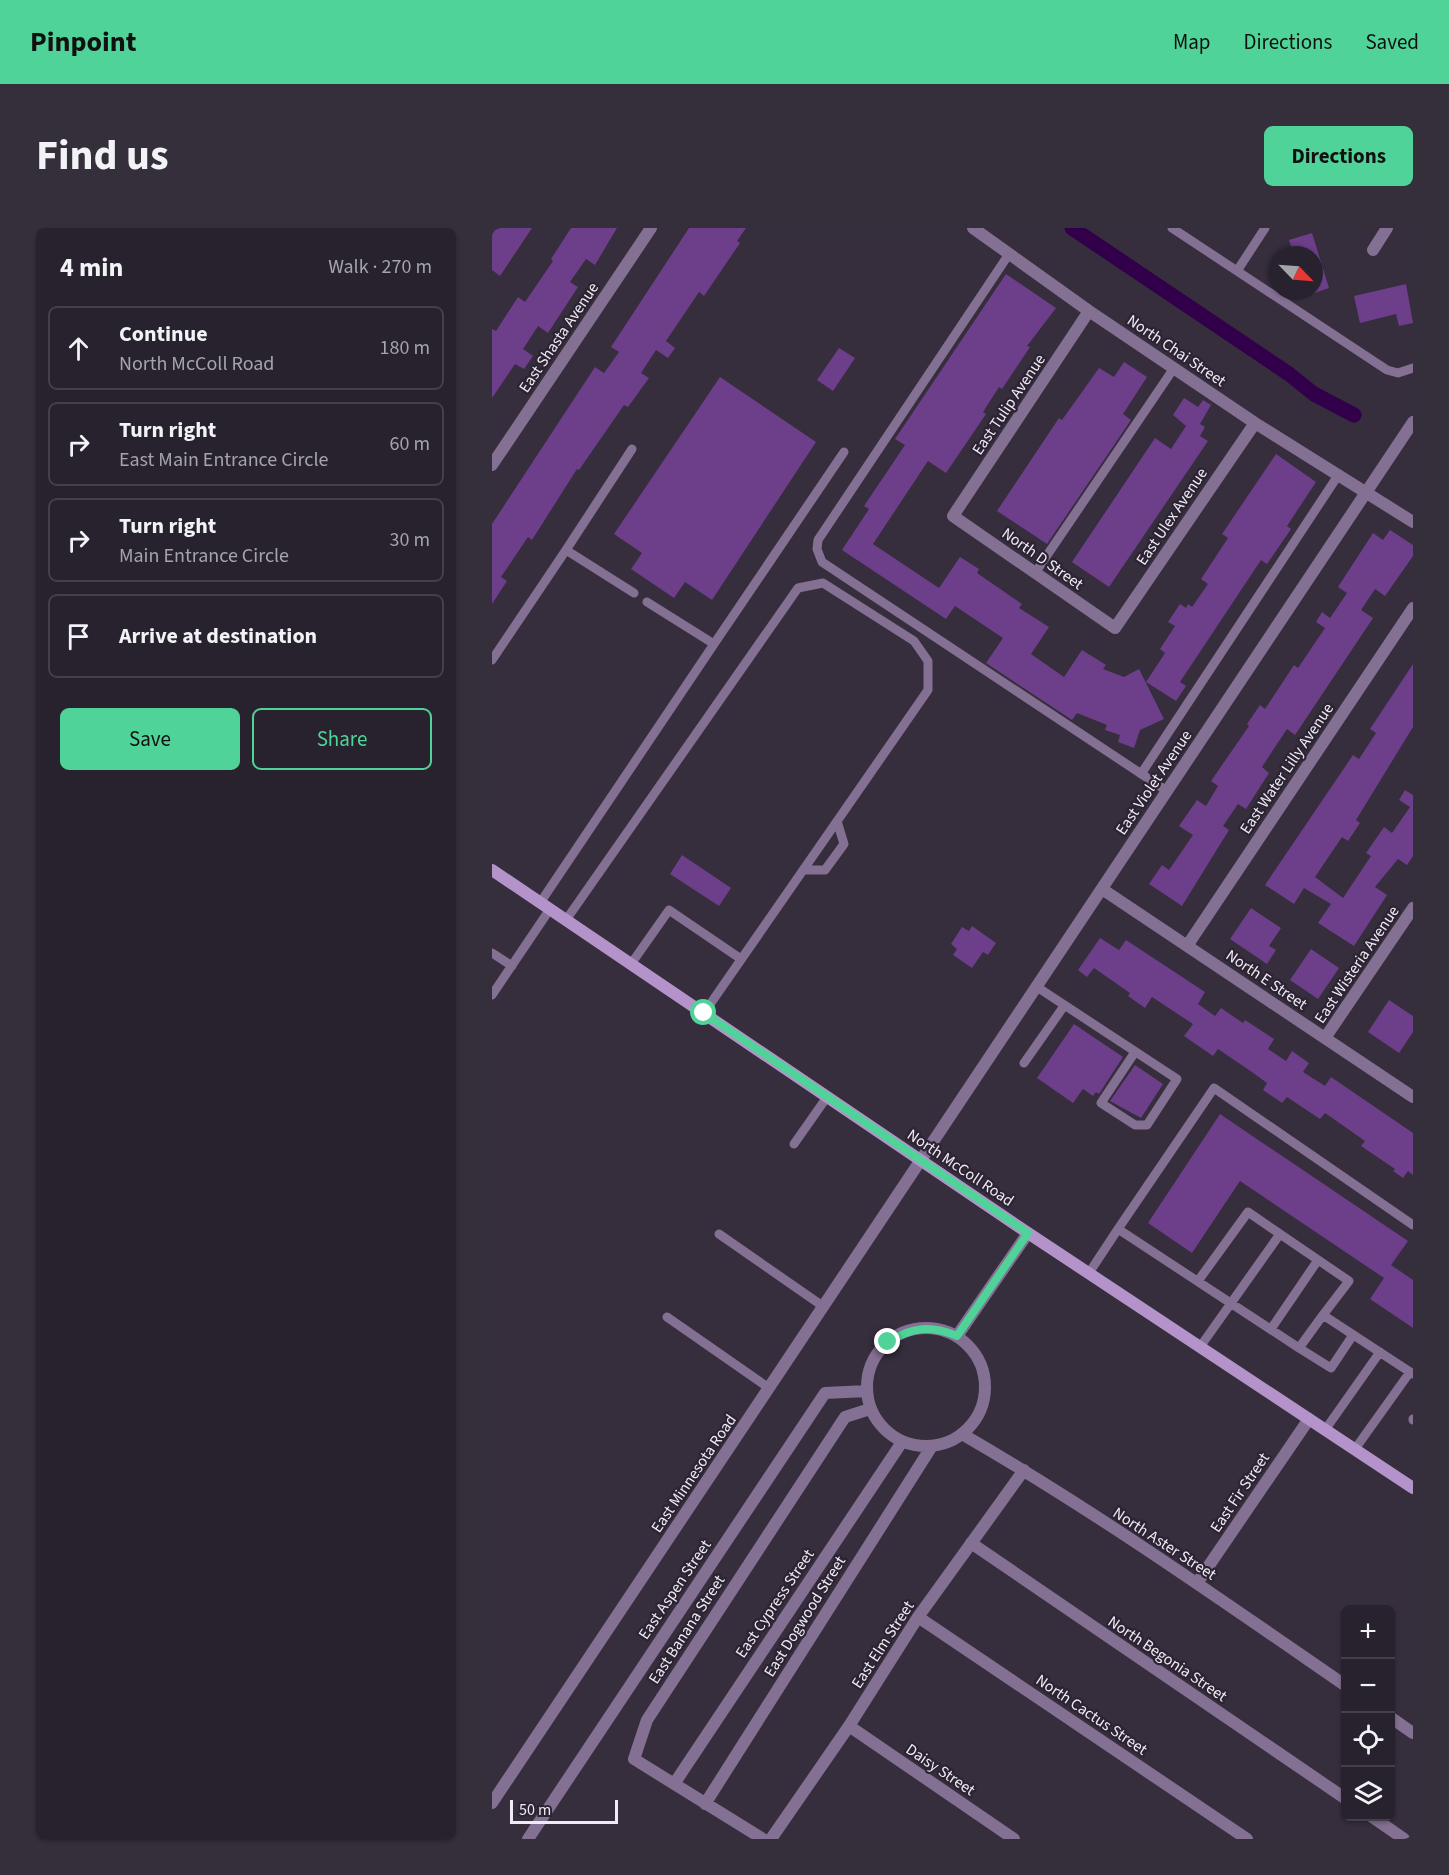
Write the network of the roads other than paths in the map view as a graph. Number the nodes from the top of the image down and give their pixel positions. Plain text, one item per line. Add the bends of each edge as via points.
1 (651, 228) edge
2 (973, 228) edge
3 (1172, 228) edge
4 (1265, 228) edge
5 (1387, 228) edge
6 (1373, 250) dead end
7 (1009, 254) junction
8 (1237, 271) junction
9 (1089, 311) junction
10 (1174, 368) junction
11 (1413, 368) edge
12 (1413, 422) edge
13 (1255, 423) junction
14 (632, 448) dead end
15 (844, 452) dead end
16 (492, 465) edge
17 (1340, 474) junction
18 (1367, 491) junction
19 (953, 516) joint
20 (1413, 522) edge
21 (566, 550) junction
22 (1035, 573) junction
23 (634, 593) dead end
24 (647, 602) dead end
25 (1413, 608) edge
26 (1115, 628) joint
27 (714, 644) junction
28 (492, 660) edge
29 (1141, 774) junction
30 (1167, 791) junction
31 (837, 821) junction
32 (492, 870) edge
33 (802, 870) junction
34 (1102, 889) junction
35 (545, 906) junction
36 (1413, 908) edge
37 (566, 920) junction
38 (1187, 946) junction
39 (492, 953) edge
40 (741, 959) junction
41 (631, 964) junction
42 (512, 966) junction
43 (1037, 987) junction
44 (492, 995) edge
45 (1064, 1006) junction
46 (704, 1013) junction
47 (1325, 1038) junction
48 (1135, 1052) junction
49 (1024, 1063) dead end
50 (827, 1096) junction
51 (1413, 1097) edge
52 (794, 1144) dead end
53 (921, 1161) junction
54 (1413, 1225) edge
55 (1118, 1229) junction
56 (1028, 1233) junction
57 (719, 1234) dead end
58 (1280, 1234) junction
59 (1318, 1260) junction
60 (1089, 1273) junction
61 (1198, 1281) junction
62 (1231, 1303) junction
63 (824, 1307) junction
64 (1323, 1316) junction
65 (667, 1317) dead end
66 (1270, 1329) junction
67 (1353, 1335) junction
68 (957, 1336) junction
69 (1200, 1347) junction
70 (1299, 1348) junction
71 (1380, 1352) junction
72 (1412, 1373) edge
73 (769, 1388) junction
74 (867, 1391) junction
75 (870, 1409) junction
76 (1309, 1419) junction
77 (1325, 1430) junction
78 (962, 1434) junction
79 (902, 1442) junction
80 (932, 1446) junction
81 (1355, 1449) junction
82 (1024, 1470) junction
83 (1413, 1488) edge
84 (971, 1544) junction
85 (1197, 1583) junction
86 (918, 1617) junction
87 (1341, 1683) edge
88 (1395, 1720) edge
89 (849, 1726) junction
90 (1413, 1733) edge
91 (674, 1784) junction
92 (1341, 1796) edge
93 (492, 1803) edge
94 (705, 1804) junction
95 (1379, 1821) edge
96 (1413, 1831) edge
97 (528, 1839) edge
98 (764, 1839) edge
99 (771, 1839) edge
100 (1014, 1839) edge
101 (1247, 1839) edge
102 (1406, 1839) edge

1 - 16 street, East Shasta Avenue
2 - 7 street, North Chai Street
3 - 8 lane
4 - 8 lane
5 - 6 street
7 - 9 street, North Chai Street
7 - 29 lane via 818,540 817,549 822,562
8 - 11 lane via 1387,370 1398,373
9 - 10 street, North Chai Street
9 - 19 street, East Tulip Avenue
10 - 13 street, North Chai Street
10 - 22 lane
12 - 18 street, East Violet Avenue
13 - 17 street, North Chai Street
13 - 26 street, East Ulex Avenue
14 - 21 lane
15 - 27 lane
17 - 18 street, North Chai Street
17 - 29 lane
18 - 20 street, North Chai Street
18 - 30 street, East Violet Avenue
19 - 22 street, North D Street
21 - 23 lane
21 - 28 lane
22 - 26 street, North D Street
24 - 27 lane
25 - 38 street, East Water Lilly Avenue
27 - 35 lane
29 - 30 lane
30 - 34 street, East Violet Avenue
31 - 33 lane
31 - 33 lane via 844,843 825,870
31 - 37 lane via 928,690 928,661 914,641 823,583 798,588
32 - 35 main road, North McColl Road
33 - 40 lane
34 - 38 street, North E Street
34 - 43 street, East Violet Avenue
35 - 37 main road, North McColl Road
35 - 42 lane
36 - 47 street, East Wisteria Avenue
37 - 41 main road, North McColl Road
38 - 47 street, North E Street
39 - 42 lane
40 - 41 lane via 669,910
40 - 46 lane
41 - 46 main road, North McColl Road
42 - 44 lane
43 - 45 lane
43 - 53 street, East Violet Avenue
45 - 48 lane
45 - 49 lane
46 - 50 main road, North McColl Road
47 - 51 street, North E Street
48 - 48 lane via 1177,1079 1147,1125 1135,1125 1101,1103
50 - 52 lane
50 - 53 main road, North McColl Road
53 - 56 main road, North McColl Road
53 - 63 street, East Minnesota Road
54 - 55 lane via 1214,1088
55 - 60 lane
55 - 61 lane
56 - 60 main road, North McColl Road
56 - 68 street
57 - 63 lane
58 - 59 lane
58 - 61 lane via 1248,1212
58 - 62 lane
59 - 64 lane via 1349,1281
59 - 66 lane
60 - 69 main road, North McColl Road
61 - 62 lane
62 - 66 lane
62 - 69 lane
63 - 73 street, East Minnesota Road
64 - 67 lane
64 - 70 lane
65 - 73 lane
66 - 70 lane
67 - 70 lane via 1331,1368
67 - 71 lane
68 - 74 street via 931,1328 903,1332 876,1356 868,1373
68 - 78 street via 972,1349 985,1384 983,1403
69 - 76 main road, North McColl Road
71 - 72 lane
71 - 77 lane
72 - 81 lane
73 - 93 street, East Minnesota Road
74 - 75 street
74 - 97 street, East Aspen Street via 825,1393
75 - 79 street via 878,1422
75 - 91 street, East Banana Street via 845,1417 646,1720 634,1759
76 - 77 main road, North McColl Road
76 - 85 street, East Fir Street
77 - 81 main road, North McColl Road
78 - 80 street via 948,1443
78 - 82 street, North Aster Street
79 - 80 street
79 - 91 street, East Cypress Street
80 - 94 street, East Dogwood Street
81 - 83 main road, North McColl Road
82 - 84 street, East Elm Street
82 - 85 street, North Aster Street
84 - 86 street, East Elm Street
84 - 92 street, North Begonia Street
85 - 87 street, North Aster Street
86 - 89 street, East Elm Street
86 - 101 street, North Cactus Street
88 - 90 street
89 - 99 street, East Elm Street
89 - 100 street, Daisy Street
91 - 94 street, East Banana Street
94 - 98 street, East Banana Street
95 - 102 street
96 - 102 street

